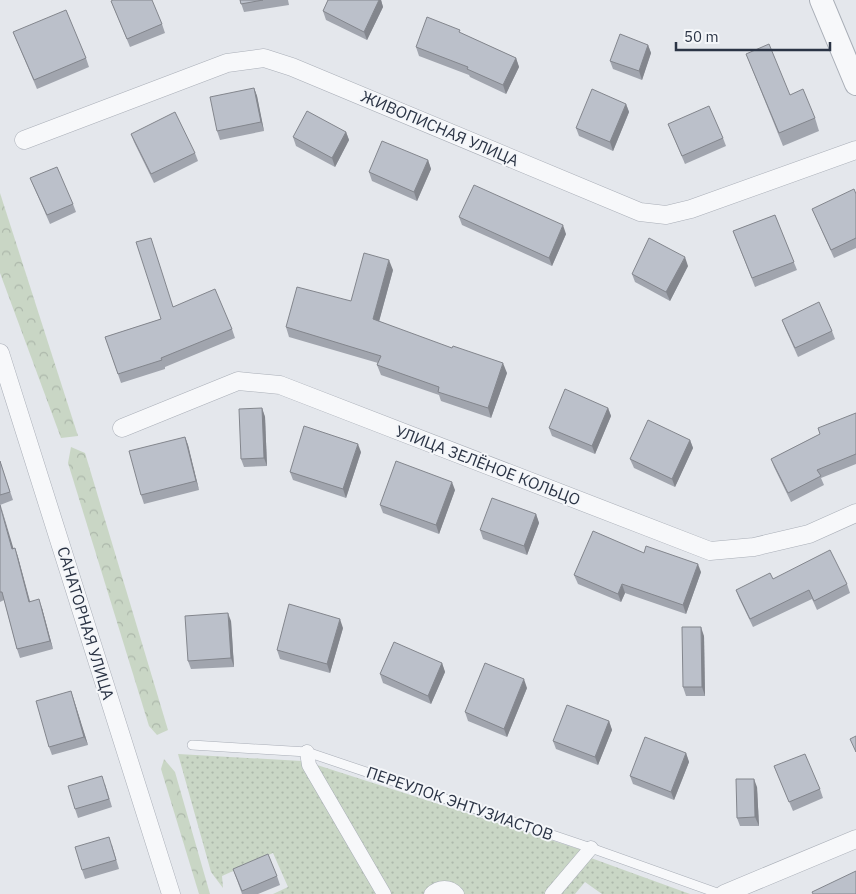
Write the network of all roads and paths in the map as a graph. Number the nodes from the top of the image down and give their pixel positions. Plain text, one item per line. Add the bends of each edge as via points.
1 (821, 0) edge
2 (856, 84) edge
3 (24, 140) dead end
4 (856, 150) edge
5 (0, 353) edge
6 (122, 428) dead end
7 (856, 513) edge
8 (192, 745) dead end
9 (307, 752) junction
10 (856, 839) edge
11 (591, 848) junction
12 (171, 894) edge
13 (384, 894) edge
14 (431, 894) edge
15 (458, 894) edge
16 (552, 894) edge
17 (722, 894) edge

1 - 2 street
3 - 4 street, ЖИВОПИСНАЯ УЛИЦА via 227,63 264,58 640,212 666,215 691,209
5 - 12 street, САНАТОРНАЯ УЛИЦА
6 - 7 street, УЛИЦА ЗЕЛЁНОЕ КОЛЬЦО via 238,382 280,385 710,551 754,547 809,534
8 - 9 lane, ПЕРЕУЛОК ЭНТУЗИАСТОВ
9 - 11 lane, ПЕРЕУЛОК ЭНТУЗИАСТОВ
9 - 13 street via 309,765
10 - 17 street
11 - 16 street
11 - 17 lane, ПЕРЕУЛОК ЭНТУЗИАСТОВ
14 - 15 street via 445,887

